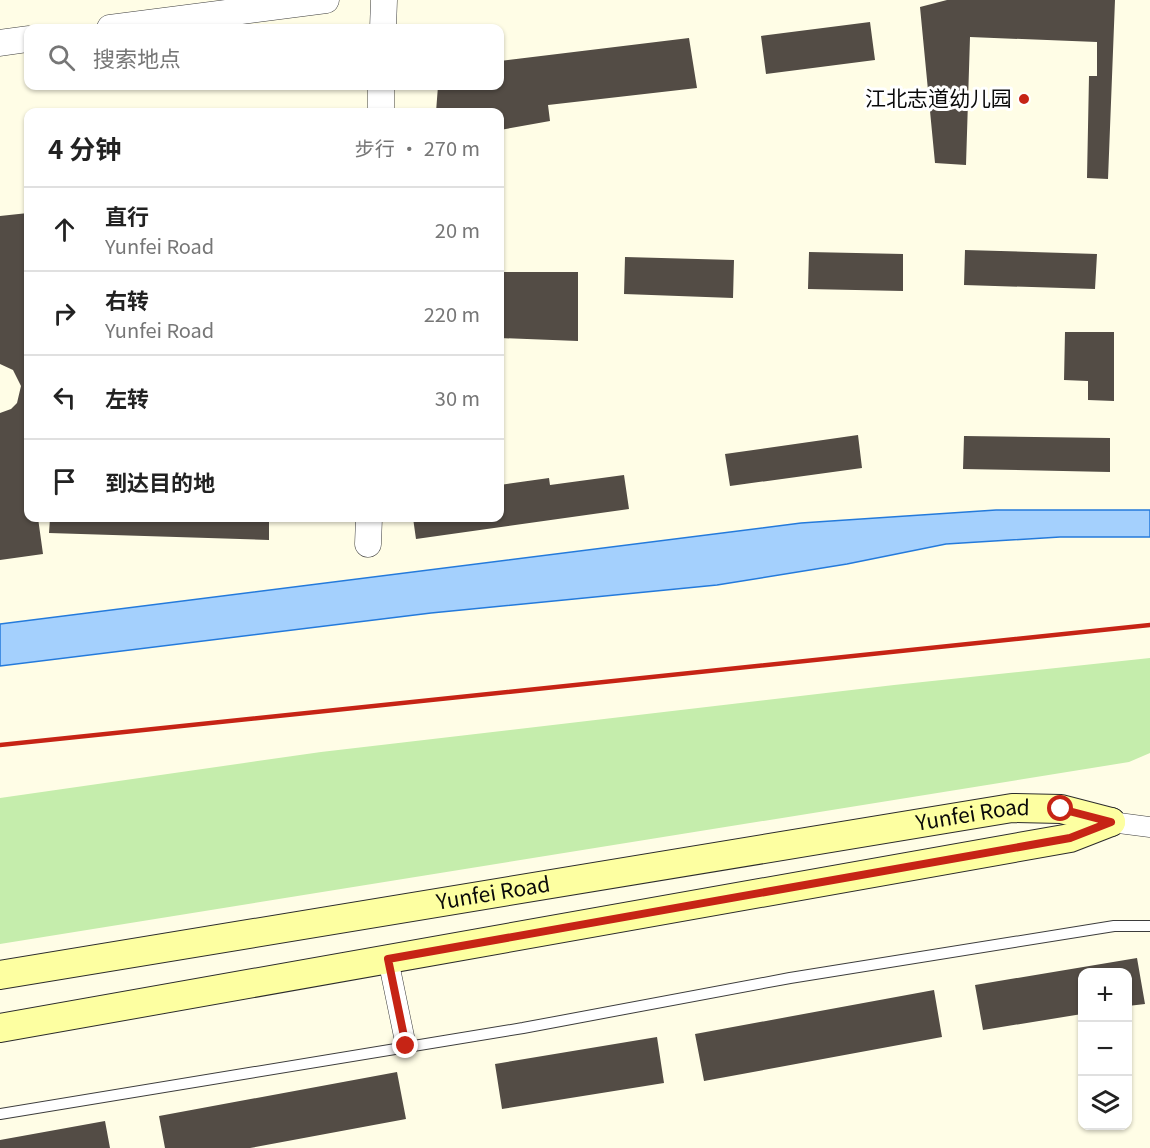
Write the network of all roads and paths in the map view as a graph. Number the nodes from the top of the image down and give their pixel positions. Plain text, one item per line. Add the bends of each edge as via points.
1 (326, 0) edge
2 (384, 0) edge
3 (141, 24) edge
4 (383, 24) edge
5 (24, 40) edge
6 (0, 43) edge
7 (381, 90) edge
8 (381, 108) edge
9 (369, 522) edge
10 (368, 544) dead end
11 (1111, 822) junction
12 (1150, 827) edge
13 (1150, 926) edge
14 (388, 959) junction
15 (0, 975) edge
16 (0, 1028) edge
17 (406, 1046) junction
18 (0, 1113) edge

1 - 3 street
2 - 4 street
5 - 6 street
7 - 8 street
9 - 10 street
11 - 12 street
11 - 14 main road, Yunfei Road via 1070,838
11 - 15 main road, Yunfei Road via 1061,809 1012,808
13 - 17 lane via 1114,926 790,978
14 - 16 main road, Yunfei Road
14 - 17 street
17 - 18 lane

